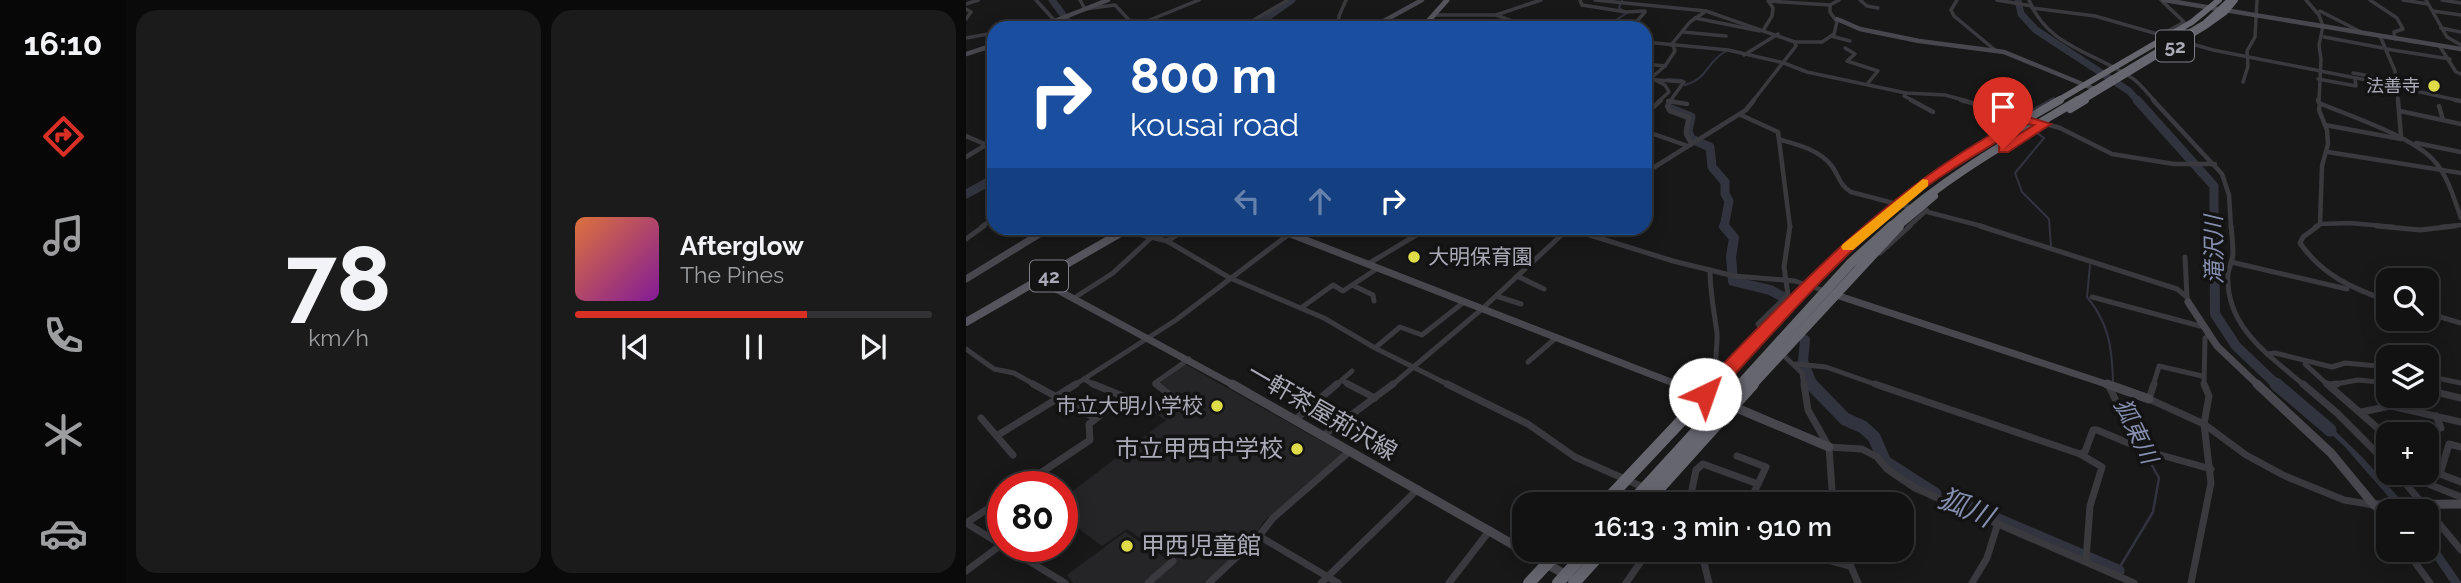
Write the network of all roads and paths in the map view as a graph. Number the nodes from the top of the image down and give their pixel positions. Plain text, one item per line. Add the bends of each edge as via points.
1 (978, 0) edge
2 (1036, 0) edge
3 (1080, 0) edge
4 (1108, 0) edge
5 (1199, 0) edge
6 (1288, 0) edge
7 (1346, 0) edge
8 (1422, 0) edge
9 (1447, 0) edge
10 (1541, 0) edge
11 (1580, 0) edge
12 (1595, 0) edge
13 (1767, 0) edge
14 (1839, 0) edge
15 (1860, 0) edge
16 (1957, 0) edge
17 (1997, 0) edge
18 (2029, 0) edge
19 (2163, 0) edge
20 (2219, 0) edge
21 (2230, 0) edge
22 (2235, 0) edge
23 (2258, 0) edge
24 (2306, 0) edge
25 (2370, 0) edge
26 (2401, 0) edge
27 (2442, 0) edge
28 (1798, 1) edge
29 (2427, 2) edge
30 (2461, 3) edge
31 (1646, 4) edge
32 (1830, 5) junction
33 (966, 6) edge
34 (2032, 7) junction
35 (1878, 8) dead end
36 (2314, 8) junction
37 (1086, 9) junction
38 (2212, 9) junction
39 (1645, 11) junction
40 (1706, 11) junction
41 (2433, 11) junction
42 (2225, 12) junction
43 (1435, 15) junction
44 (1493, 15) junction
45 (2256, 15) junction
46 (2461, 15) edge
47 (1695, 18) junction
48 (966, 19) edge
49 (1837, 19) junction
50 (1055, 21) joint
51 (1130, 21) edge
52 (1146, 21) edge
53 (1252, 21) edge
54 (1339, 21) edge
55 (1384, 21) edge
56 (1428, 21) edge
57 (1511, 21) edge
58 (1637, 21) edge
59 (2322, 25) junction
60 (1720, 27) dead end
61 (2441, 28) junction
62 (1766, 29) junction
63 (1683, 32) junction
64 (2461, 32) edge
65 (2362, 33) junction
66 (987, 34) edge
67 (1713, 34) junction
68 (1778, 34) junction
69 (2166, 35) junction
70 (1726, 36) dead end
71 (1831, 36) junction
72 (2380, 36) junction
73 (2324, 37) junction
74 (966, 38) edge
75 (2395, 39) junction
76 (1850, 41) dead end
77 (2183, 41) junction
78 (1796, 42) junction
79 (1652, 43) edge
80 (1672, 45) junction
81 (2439, 46) junction
82 (987, 47) edge
83 (2461, 47) edge
84 (1845, 48) dead end
85 (2384, 48) junction
86 (1995, 50) junction
87 (966, 54) edge
88 (1744, 55) junction
89 (2248, 57) junction
90 (2451, 61) junction
91 (1783, 63) junction
92 (1652, 65) edge
93 (2461, 65) edge
94 (1665, 66) junction
95 (2113, 68) junction
96 (2319, 71) junction
97 (2461, 74) edge
98 (2354, 75) junction
99 (2125, 76) junction
100 (1652, 78) edge
101 (1652, 79) edge
102 (2318, 79) junction
103 (1652, 80) edge
104 (2243, 82) dead end
105 (1868, 83) junction
106 (2397, 84) junction
107 (2084, 85) junction
108 (2104, 88) junction
109 (1906, 93) junction
110 (1662, 101) junction
111 (2461, 101) edge
112 (1671, 102) junction
113 (1687, 104) dead end
114 (2320, 104) junction
115 (2439, 106) dead end
116 (1652, 110) edge
117 (2400, 111) junction
118 (1933, 112) dead end
119 (1741, 115) junction
120 (2023, 119) junction
121 (2443, 120) junction
122 (2045, 124) junction
123 (2461, 124) edge
124 (2325, 125) junction
125 (1652, 133) edge
126 (966, 136) edge
127 (2401, 136) junction
128 (1781, 140) junction
129 (2411, 141) junction
130 (1690, 145) junction
131 (984, 146) junction
132 (987, 147) edge
133 (2328, 152) junction
134 (2461, 152) edge
135 (966, 157) edge
136 (2212, 164) junction
137 (1652, 169) edge
138 (2442, 170) junction
139 (2461, 173) edge
140 (1897, 203) junction
141 (1924, 208) junction
142 (2461, 218) edge
143 (987, 223) edge
144 (2320, 224) junction
145 (2461, 225) edge
146 (1038, 235) edge
147 (1116, 235) edge
148 (1146, 235) edge
149 (1177, 235) edge
150 (1288, 235) edge
151 (1292, 235) edge
152 (1416, 235) edge
153 (1561, 235) edge
154 (1590, 235) edge
155 (1152, 237) junction
156 (966, 239) edge
157 (1167, 241) junction
158 (2185, 257) dead end
159 (2231, 262) junction
160 (1368, 264) junction
161 (1378, 268) junction
162 (1710, 270) junction
163 (1517, 276) junction
164 (1230, 278) junction
165 (966, 279) edge
166 (1786, 280) junction
167 (1041, 281) junction
168 (1352, 285) junction
169 (1808, 285) junction
170 (1544, 289) dead end
171 (2361, 293) junction
172 (1837, 295) junction
173 (1496, 296) junction
174 (2092, 297) dead end
175 (2376, 297) edge
176 (1074, 298) junction
177 (2188, 300) junction
178 (1374, 301) dead end
179 (1464, 302) junction
180 (1521, 304) dead end
181 (1301, 308) junction
182 (1482, 309) junction
183 (2439, 317) edge
184 (966, 322) edge
185 (2461, 323) edge
186 (2200, 326) junction
187 (1764, 332) junction
188 (2208, 336) junction
189 (1150, 337) junction
190 (1557, 337) junction
191 (1375, 348) junction
192 (966, 349) edge
193 (1780, 352) junction
194 (2267, 354) junction
195 (1189, 359) junction
196 (1528, 362) dead end
197 (2303, 362) junction
198 (1796, 364) junction
199 (2376, 366) edge
200 (1413, 367) junction
201 (1352, 371) dead end
202 (2202, 376) junction
203 (1720, 378) junction
204 (2439, 378) edge
205 (1084, 379) junction
206 (1343, 381) junction
207 (1754, 381) junction
208 (2376, 382) edge
209 (2108, 383) junction
210 (2461, 383) edge
211 (2330, 386) junction
212 (2439, 393) edge
213 (1705, 394) junction
214 (1059, 397) junction
215 (1124, 397) junction
216 (1375, 398) junction
217 (2461, 398) edge
218 (2150, 399) junction
219 (1719, 400) junction
220 (1732, 406) junction
221 (2361, 412) junction
222 (1685, 416) junction
223 (2436, 416) junction
224 (981, 418) dead end
225 (1095, 418) junction
226 (1296, 419) junction
227 (2438, 422) edge
228 (2461, 422) edge
229 (2204, 424) junction
230 (2376, 426) edge
231 (998, 435) junction
232 (1324, 435) junction
233 (2137, 446) junction
234 (1829, 447) junction
235 (2461, 447) edge
236 (1350, 451) junction
237 (2376, 452) edge
238 (1013, 454) dead end
239 (2080, 454) junction
240 (1737, 456) dead end
241 (2211, 469) junction
242 (1044, 471) edge
243 (2440, 474) joint
244 (1626, 480) junction
245 (2461, 482) edge
246 (1758, 484) junction
247 (2430, 485) edge
248 (1418, 489) junction
249 (1614, 492) edge
250 (1641, 492) edge
251 (1655, 492) joint
252 (1692, 492) edge
253 (1754, 492) edge
254 (1832, 492) edge
255 (2461, 497) edge
256 (2376, 503) edge
257 (2439, 504) edge
258 (2461, 504) edge
259 (2376, 505) edge
260 (987, 509) edge
261 (2019, 521) dead end
262 (966, 523) edge
263 (1998, 523) junction
264 (2439, 524) edge
265 (1490, 530) junction
266 (2015, 530) junction
267 (987, 535) edge
268 (1259, 536) junction
269 (2461, 550) edge
270 (987, 556) edge
271 (2087, 557) junction
272 (1173, 561) dead end
273 (1031, 562) edge
274 (1577, 562) edge
275 (1594, 562) edge
276 (1641, 562) edge
277 (1704, 562) edge
278 (1835, 562) edge
279 (1848, 562) edge
280 (2415, 562) edge
281 (1547, 564) junction
282 (1850, 566) junction
283 (966, 571) edge
284 (1328, 576) junction
285 (1577, 582) edge
286 (1065, 583) edge
287 (1148, 583) edge
288 (1209, 583) edge
289 (1321, 583) edge
290 (1338, 583) edge
291 (1449, 583) edge
292 (1529, 583) edge
293 (1558, 583) edge
294 (1626, 583) edge
295 (1709, 583) edge
296 (1858, 583) edge
297 (1972, 583) edge
298 (2134, 583) edge
299 (2191, 583) edge
300 (2430, 583) edge

1 - 33 street
2 - 50 street
3 - 37 street
4 - 37 street
5 - 52 street
6 - 53 street
7 - 54 street
8 - 55 street
9 - 43 main road
10 - 44 street
11 - 39 street via 1581,5
12 - 31 street
13 - 28 street
13 - 62 street via 1773,11
14 - 32 street
15 - 35 street
16 - 86 street via 1952,16
17 - 34 street
18 - 34 street
19 - 38 street
19 - 69 street via 2184,22
20 - 38 highway, 52
21 - 250 highway, bridge via 2205,23 1958,172 1893,223 1836,278
22 - 42 highway, 52
23 - 45 street
24 - 36 street
25 - 75 street via 2399,20 2403,29 2395,32
26 - 29 street
27 - 30 street
28 - 32 street
29 - 41 street
31 - 39 street
31 - 40 street
32 - 49 street
33 - 48 street via 971,12
34 - 69 street via 2095,16
34 - 95 street via 2048,32
36 - 59 street
36 - 65 street
37 - 50 street
37 - 51 street via 1115,5 1122,18
38 - 42 street
38 - 69 highway, 52
39 - 58 street
40 - 47 street
40 - 62 street
41 - 46 street
41 - 61 street
42 - 45 street
42 - 77 highway, 52
43 - 44 street
43 - 56 main road
44 - 57 street
45 - 59 street
45 - 89 street
47 - 62 street
47 - 63 street
49 - 71 street via 1837,32
49 - 86 street via 1860,29 1919,41
59 - 65 street
59 - 73 street
60 - 67 street
61 - 64 street
61 - 83 street
62 - 68 street
63 - 67 street
63 - 80 street
65 - 72 street
66 - 74 street
67 - 70 street
68 - 78 street
68 - 88 street
69 - 77 street
69 - 95 highway, 52
71 - 76 street
71 - 78 street via 1819,42
72 - 75 street
72 - 85 street
73 - 85 street
73 - 96 street via 2319,44
75 - 81 street
77 - 89 street
77 - 99 highway, 52
78 - 91 street
79 - 80 street
80 - 88 street
80 - 94 street via 1675,51
81 - 83 street
81 - 90 street
82 - 87 street
84 - 105 street via 1855,53 1847,61 1878,71
85 - 90 street
85 - 106 street
86 - 107 street
88 - 91 street
89 - 96 street
89 - 104 street
90 - 93 street
90 - 97 street
91 - 105 street
91 - 119 street
92 - 94 street
94 - 100 street
95 - 99 street
95 - 107 highway, 52
96 - 98 street
96 - 102 street
98 - 102 street via 2356,86
98 - 106 street
99 - 108 highway, 52, bridge
99 - 136 street
101 - 112 street via 1684,82
102 - 114 street via 2316,99
103 - 110 street via 1667,87 1669,92
105 - 109 street
106 - 111 street
106 - 117 street
107 - 108 street
107 - 120 highway, 52
108 - 122 highway, 52
109 - 118 street via 1904,96
109 - 120 street via 1945,95
110 - 112 street
110 - 116 street
112 - 113 street
112 - 130 street via 1667,106 1670,111 1689,117 1686,134
114 - 124 street
114 - 127 street
115 - 121 street
117 - 121 street
117 - 127 street
119 - 128 street via 1778,132
119 - 130 street
120 - 122 street
120 - 140 highway, 52
121 - 123 street
122 - 136 street via 2112,154
122 - 141 highway, 52 via 1980,163
124 - 129 street
124 - 133 street
125 - 130 street
126 - 131 street
127 - 129 street
128 - 140 street via 1820,156 1846,190
128 - 166 street via 1791,222
129 - 134 street
129 - 138 street
130 - 137 street
131 - 132 street
131 - 135 street
133 - 138 street
133 - 144 street via 2322,166
136 - 159 street via 2229,195
138 - 139 street
138 - 142 street
140 - 141 street
140 - 169 highway, 52
141 - 172 highway, 52 via 1890,233
141 - 177 street via 2177,289
143 - 156 street
144 - 145 street via 2420,230
144 - 171 street via 2300,239 2303,248 2331,277
146 - 165 street
147 - 167 main road, 42
148 - 155 street
149 - 157 street
150 - 164 street
151 - 160 street
152 - 160 street
153 - 163 street
154 - 162 street
155 - 157 street
155 - 176 street via 1113,273
157 - 164 street
158 - 177 street
159 - 171 street
159 - 194 street via 2231,306 2247,334
160 - 161 street
161 - 168 street
161 - 179 street
162 - 166 street
162 - 203 street via 1717,335 1715,373
163 - 170 street
163 - 173 street
164 - 181 street
164 - 189 street
166 - 169 street
166 - 187 street via 1787,297 1758,324
167 - 176 street, 一軒茶屋荊沢線
167 - 184 main road, 42
168 - 178 street via 1373,295
168 - 181 street via 1343,291 1333,285
169 - 172 street
169 - 187 highway, 52
171 - 175 street
172 - 193 highway, 52
172 - 209 street
173 - 180 street
173 - 182 street
174 - 186 street
176 - 189 street, 一軒茶屋荊沢線
177 - 186 street
179 - 182 street
179 - 191 street via 1422,335 1400,327
181 - 191 street
182 - 190 street
182 - 200 street
183 - 185 street
186 - 188 street
187 - 203 highway, 52
188 - 202 street
188 - 256 street via 2336,457
189 - 195 street, 一軒茶屋荊沢線
189 - 205 street
190 - 196 street
190 - 213 street
191 - 200 street
192 - 214 street via 994,369 1014,373
193 - 198 street
193 - 207 highway, 52
194 - 197 street via 2275,352
194 - 237 street
195 - 215 street via 1155,383 1174,398 1157,410
195 - 226 street, 一軒茶屋荊沢線
197 - 199 street
197 - 211 street
198 - 234 street via 1802,373 1808,410
198 - 239 street via 1812,364
200 - 216 street
200 - 244 street via 1528,424 1575,457
201 - 206 street
202 - 218 street via 2159,366
202 - 229 street via 2209,396
203 - 213 highway, 52
204 - 210 street
205 - 214 street
205 - 215 street
206 - 216 street
206 - 226 street
207 - 219 highway
207 - 220 highway, 52
208 - 211 street
209 - 218 street
209 - 233 street
211 - 221 street
212 - 217 street
213 - 219 street
213 - 222 highway, 52
214 - 225 street
214 - 231 street
215 - 225 street
216 - 232 street
218 - 229 street
219 - 220 street
219 - 222 highway
220 - 234 street
220 - 251 highway, 52
221 - 223 street via 2391,406
221 - 230 street
222 - 244 highway, 52
223 - 227 street
223 - 228 street
224 - 231 street
225 - 242 street via 1089,424 1090,440
226 - 232 street, 一軒茶屋荊沢線
229 - 241 street
229 - 259 street via 2285,476 2344,500
231 - 238 street
232 - 236 street, 一軒茶屋荊沢線
233 - 239 street via 2093,430
233 - 241 street
234 - 254 street
234 - 263 street via 1862,449 1915,488
235 - 243 street via 2449,444
236 - 248 street, 一軒茶屋荊沢線
236 - 268 street via 1273,518
239 - 271 street via 2102,467 2091,506
240 - 246 street via 1766,467
241 - 299 street via 2208,507
243 - 245 street
244 - 249 highway, 52
244 - 251 street
246 - 252 street via 1703,464 1696,470
246 - 253 street
247 - 255 street
248 - 265 street, 一軒茶屋荊沢線
248 - 284 street
257 - 258 street
260 - 262 street
261 - 266 street
262 - 267 street
263 - 266 street
263 - 297 street via 1987,558
264 - 269 street
265 - 281 street, 一軒茶屋荊沢線
265 - 291 street
266 - 271 street
268 - 284 street
268 - 288 street
270 - 283 street
271 - 298 street
272 - 287 street
273 - 286 street
274 - 293 highway, bridge
275 - 285 highway
276 - 294 street
277 - 295 street
278 - 282 street
279 - 282 street
280 - 300 street
281 - 285 street, 一軒茶屋荊沢線
281 - 292 highway
282 - 296 street
284 - 289 street
284 - 290 street

